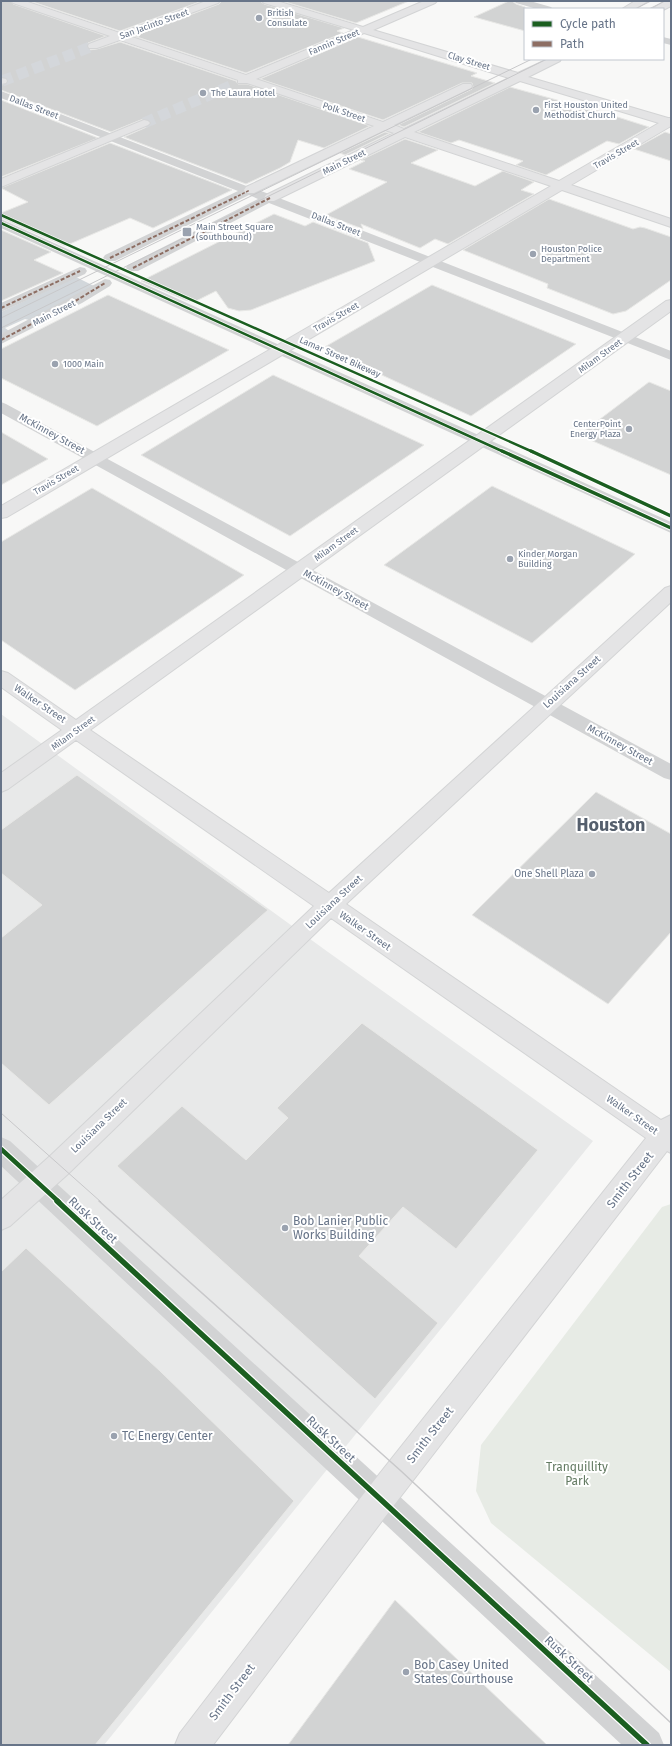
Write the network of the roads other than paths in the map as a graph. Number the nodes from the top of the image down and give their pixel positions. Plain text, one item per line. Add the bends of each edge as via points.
1 (16, 1) edge
2 (215, 1) edge
3 (267, 1) edge
4 (432, 1) edge
5 (519, 1) edge
6 (643, 1) edge
7 (671, 2) edge
8 (544, 8) edge
9 (629, 8) edge
10 (659, 8) edge
11 (363, 30) junction
12 (121, 36) junction
13 (93, 46) tunnel mouth
14 (554, 60) edge
15 (510, 65) dead end
16 (500, 70) junction
17 (520, 77) junction
18 (248, 79) junction
19 (235, 84) tunnel mouth
20 (1, 94) edge
21 (670, 122) edge
22 (144, 123) tunnel mouth
23 (384, 125) junction
24 (406, 132) junction
25 (112, 136) junction
26 (1, 184) edge
27 (562, 185) junction
28 (250, 190) junction
29 (270, 198) junction
30 (1, 223) edge
31 (671, 223) edge
32 (110, 258) dead end
33 (431, 261) junction
34 (133, 268) dead end
35 (80, 271) dead end
36 (105, 283) dead end
37 (671, 304) edge
38 (1, 308) edge
39 (624, 338) junction
40 (1, 340) edge
41 (280, 350) junction
42 (671, 356) edge
43 (1, 407) edge
44 (480, 441) junction
45 (94, 458) junction
46 (1, 513) edge
47 (671, 528) edge
48 (300, 570) junction
49 (671, 592) edge
50 (1, 678) edge
51 (546, 705) junction
52 (77, 729) junction
53 (671, 773) edge
54 (1, 784) edge
55 (329, 906) junction
56 (669, 1135) edge
57 (1, 1149) edge
58 (38, 1183) junction
59 (1, 1217) edge
60 (380, 1498) junction
61 (192, 1745) edge
62 (647, 1745) edge

1 - 12 main road, Polk Street
2 - 12 main road, San Jacinto Street
3 - 11 main road, Clay Street
4 - 11 main road, Fannin Street
5 - 8 street
6 - 9 main road
7 - 10 main road
11 - 16 main road, Clay Street
11 - 18 main road, Fannin Street
12 - 13 main road, San Jacinto Street
12 - 18 main road, Polk Street
14 - 17 main road, Main Street
15 - 16 main road, Main Street
16 - 17 main road, Clay Street
16 - 23 main road, Main Street
17 - 21 main road, Clay Street
17 - 24 main road, Main Street
18 - 19 main road, Fannin Street
18 - 23 main road, Polk Street
20 - 25 street, Dallas Street
21 - 27 main road, Travis Street
22 - 25 main road
23 - 24 main road, Polk Street
23 - 28 main road, Main Street
24 - 27 main road, Polk Street
24 - 29 main road, Main Street
25 - 26 main road
25 - 28 street, Dallas Street
27 - 31 main road, Polk Street
27 - 33 main road, Travis Street
28 - 29 street, Dallas Street
28 - 32 street, Main Street
29 - 33 street, Dallas Street
29 - 34 street, Main Street
30 - 41 street
33 - 39 street, Dallas Street
33 - 41 main road, Travis Street
35 - 38 street
36 - 40 street, Main Street
37 - 39 main road, Milam Street
39 - 42 street, Dallas Street
39 - 44 main road, Milam Street
41 - 44 street
41 - 45 main road, Travis Street
43 - 45 street, McKinney Street
44 - 47 street
44 - 48 main road, Milam Street
45 - 46 main road, Travis Street
45 - 48 street, McKinney Street
48 - 51 street, McKinney Street
48 - 52 main road, Milam Street
49 - 51 main road, Louisiana Street
50 - 52 main road, Walker Street
51 - 53 street, McKinney Street
51 - 55 main road, Louisiana Street
52 - 54 main road, Milam Street
52 - 55 main road, Walker Street
55 - 56 main road, Walker Street
55 - 58 main road, Louisiana Street
56 - 60 main road, Smith Street
57 - 58 street, Rusk Street
58 - 59 main road, Louisiana Street
58 - 60 street, Rusk Street
60 - 61 main road, Smith Street
60 - 62 street, Rusk Street

